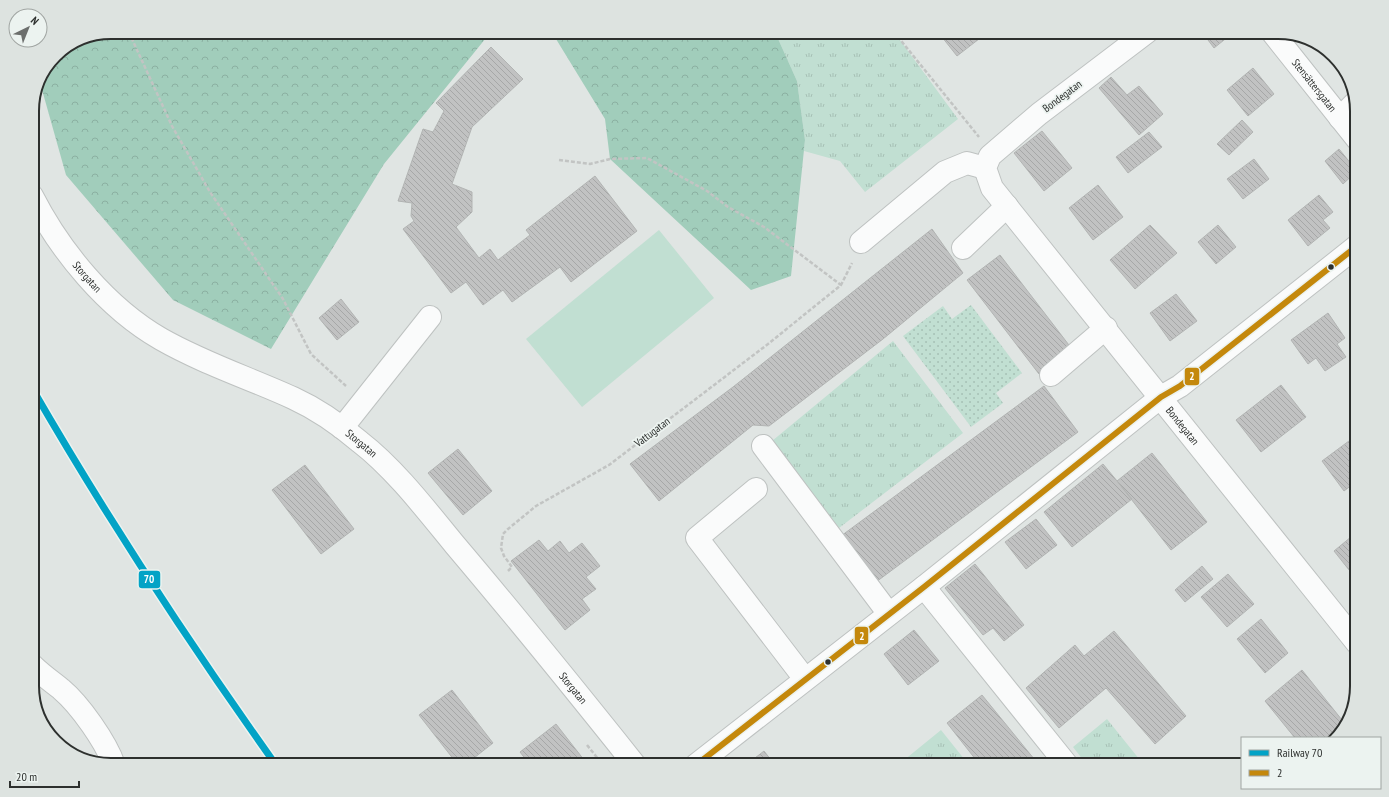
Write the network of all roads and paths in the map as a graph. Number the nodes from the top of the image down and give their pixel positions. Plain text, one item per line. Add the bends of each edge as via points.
1 (132, 39) edge
2 (1138, 39) edge
3 (1278, 39) edge
4 (1350, 108) edge
5 (1340, 118) junction
6 (1350, 130) edge
7 (559, 160) dead end
8 (985, 168) junction
9 (1007, 206) junction
10 (39, 209) edge
11 (861, 242) joint
12 (963, 248) dead end
13 (1350, 252) edge
14 (842, 285) junction
15 (430, 317) dead end
16 (1106, 328) junction
17 (1051, 375) dead end
18 (1161, 397) junction
19 (363, 403) junction
20 (342, 428) junction
21 (763, 446) dead end
22 (756, 489) dead end
23 (504, 568) dead end
24 (924, 587) junction
25 (889, 614) junction
26 (1350, 634) edge
27 (39, 671) edge
28 (805, 679) junction
29 (583, 740) dead end
30 (112, 758) edge
31 (597, 758) edge
32 (629, 758) edge
33 (705, 758) edge
34 (1061, 758) edge

1 - 19 path via 172,126 210,192 282,299 311,354
2 - 8 street, Bondegatan via 1039,114 990,156
3 - 5 street, Stensättersgatan
4 - 5 street
5 - 6 street, Stensättersgatan
7 - 14 path via 590,164 610,159 647,158 707,191 764,228
8 - 9 street, Bondegatan via 992,188
8 - 11 street via 967,163 946,172
9 - 12 street
9 - 16 street, Bondegatan
10 - 20 street, Storgatan via 98,288 132,320 161,339 204,360 295,399
11 - 14 path, Vattugatan
13 - 18 street via 1180,386
14 - 23 path, Vattugatan via 609,465 536,506 508,528 503,534 501,548 512,567 508,572
15 - 19 street
16 - 17 street
16 - 18 street, Bondegatan
18 - 24 street
18 - 26 street, Bondegatan
19 - 20 street
20 - 32 street, Storgatan via 362,442 387,467 431,517
21 - 25 street
22 - 28 street via 697,538
24 - 25 street
24 - 34 street
25 - 28 street
27 - 30 street via 62,690 109,750
28 - 33 street
29 - 31 path

